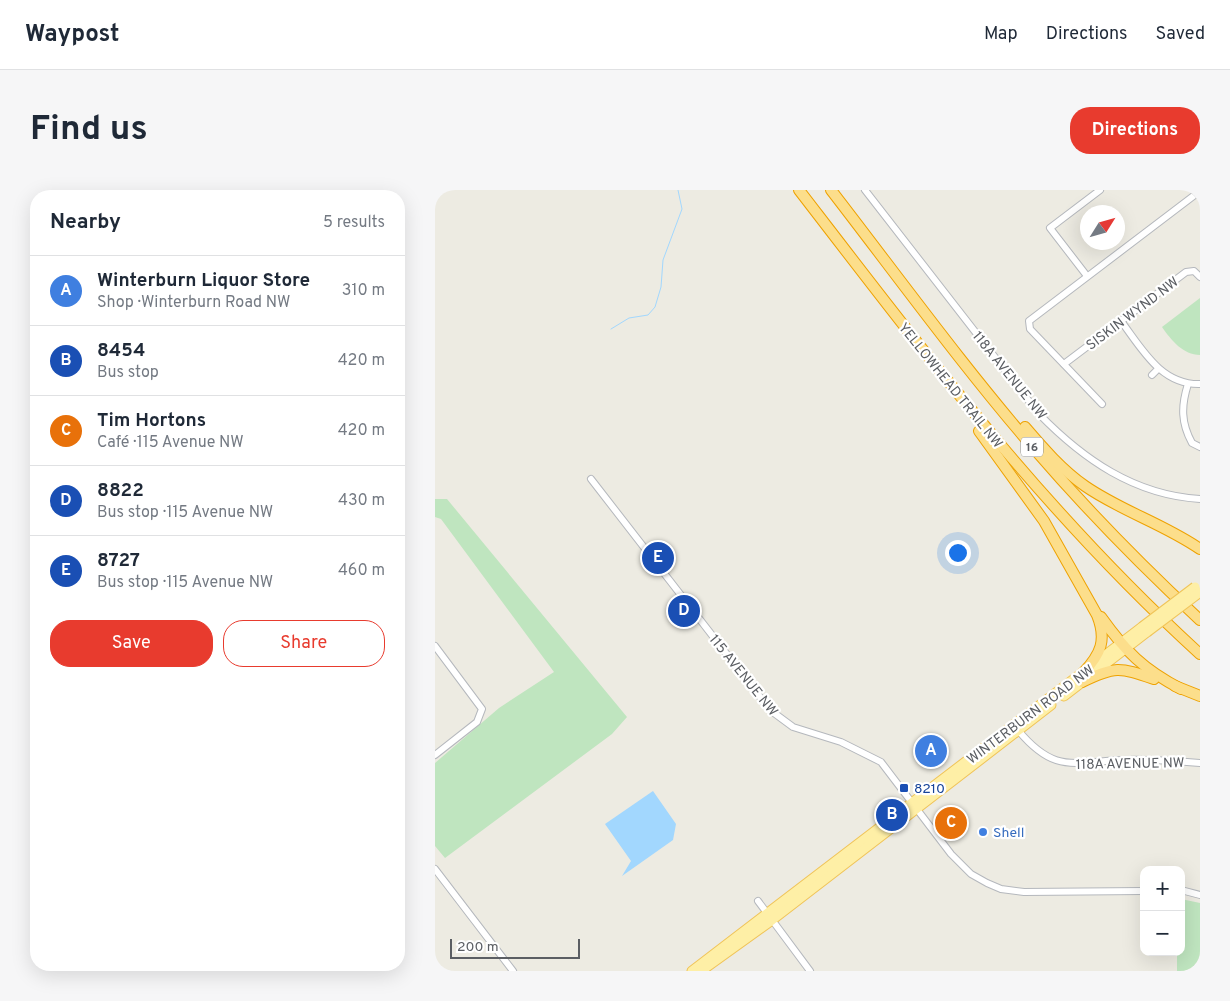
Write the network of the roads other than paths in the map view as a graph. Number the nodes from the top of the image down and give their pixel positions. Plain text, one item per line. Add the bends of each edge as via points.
1 (799, 190) edge
2 (831, 190) edge
3 (865, 190) edge
4 (1100, 190) edge
5 (1200, 191) edge
6 (1087, 276) junction
7 (1200, 277) edge
8 (918, 303) junction
9 (1121, 321) junction
10 (922, 349) junction
11 (1065, 364) junction
12 (1158, 369) junction
13 (1152, 375) dead end
14 (1188, 384) junction
15 (1200, 384) edge
16 (1103, 404) dead end
17 (1200, 447) edge
18 (591, 479) dead end
19 (1200, 498) edge
20 (1157, 524) junction
21 (1200, 541) edge
22 (1200, 549) edge
23 (1199, 588) edge
24 (1086, 595) junction
25 (1200, 620) edge
26 (435, 646) edge
27 (1122, 647) junction
28 (1200, 654) edge
29 (1083, 678) junction
30 (1181, 689) junction
31 (1200, 696) edge
32 (1016, 728) junction
33 (435, 755) edge
34 (1200, 763) edge
35 (915, 806) junction
36 (435, 869) edge
37 (1140, 891) edge
38 (1185, 891) edge
39 (1200, 894) edge
40 (758, 901) dead end
41 (770, 917) junction
42 (513, 971) edge
43 (692, 971) edge
44 (701, 971) edge
45 (810, 971) edge

1 - 10 highway, YELLOWHEAD TRAIL NW / 16
2 - 8 highway, YELLOWHEAD TRAIL NW / 16
3 - 19 street, 118A AVENUE NW via 1039,414 1061,437 1094,463 1135,484 1172,496
4 - 6 street via 1050,228
5 - 6 street
6 - 11 street via 1028,323 1030,329
7 - 9 street, SISKIN WYND NW via 1195,271 1186,272
8 - 20 highway via 1068,472 1102,496
8 - 25 highway, YELLOWHEAD TRAIL NW / 16 via 986,391 1054,471 1116,538
9 - 11 street, SISKIN WYND NW
9 - 12 street
10 - 24 highway via 946,388 1044,521
10 - 28 highway, YELLOWHEAD TRAIL NW / 16 via 1049,503 1100,558
11 - 16 street
12 - 13 street
12 - 14 street via 1173,380
14 - 15 street
14 - 17 street via 1183,400 1184,423 1192,443
18 - 35 street, 115 AVENUE NW via 770,710 793,727 841,742 874,757 884,764
20 - 21 highway
20 - 22 highway
23 - 27 main road, WINTERBURN ROAD NW, bridge
24 - 27 highway
24 - 29 highway via 1103,636 1099,655
26 - 33 street via 482,709 473,727
27 - 29 main road, WINTERBURN ROAD NW
27 - 30 highway via 1145,668
29 - 30 highway via 1120,669
29 - 32 main road, WINTERBURN ROAD NW
30 - 31 highway
32 - 34 street, 118A AVENUE NW via 1040,753 1067,763 1123,760
32 - 35 main road, WINTERBURN ROAD NW
35 - 37 street, 115 AVENUE NW via 962,866 979,879 1001,889 1024,892
35 - 41 main road, WINTERBURN ROAD NW
36 - 42 street
38 - 39 street
40 - 41 street
41 - 43 main road, WINTERBURN ROAD NW
41 - 44 main road, WINTERBURN ROAD NW
41 - 45 street

